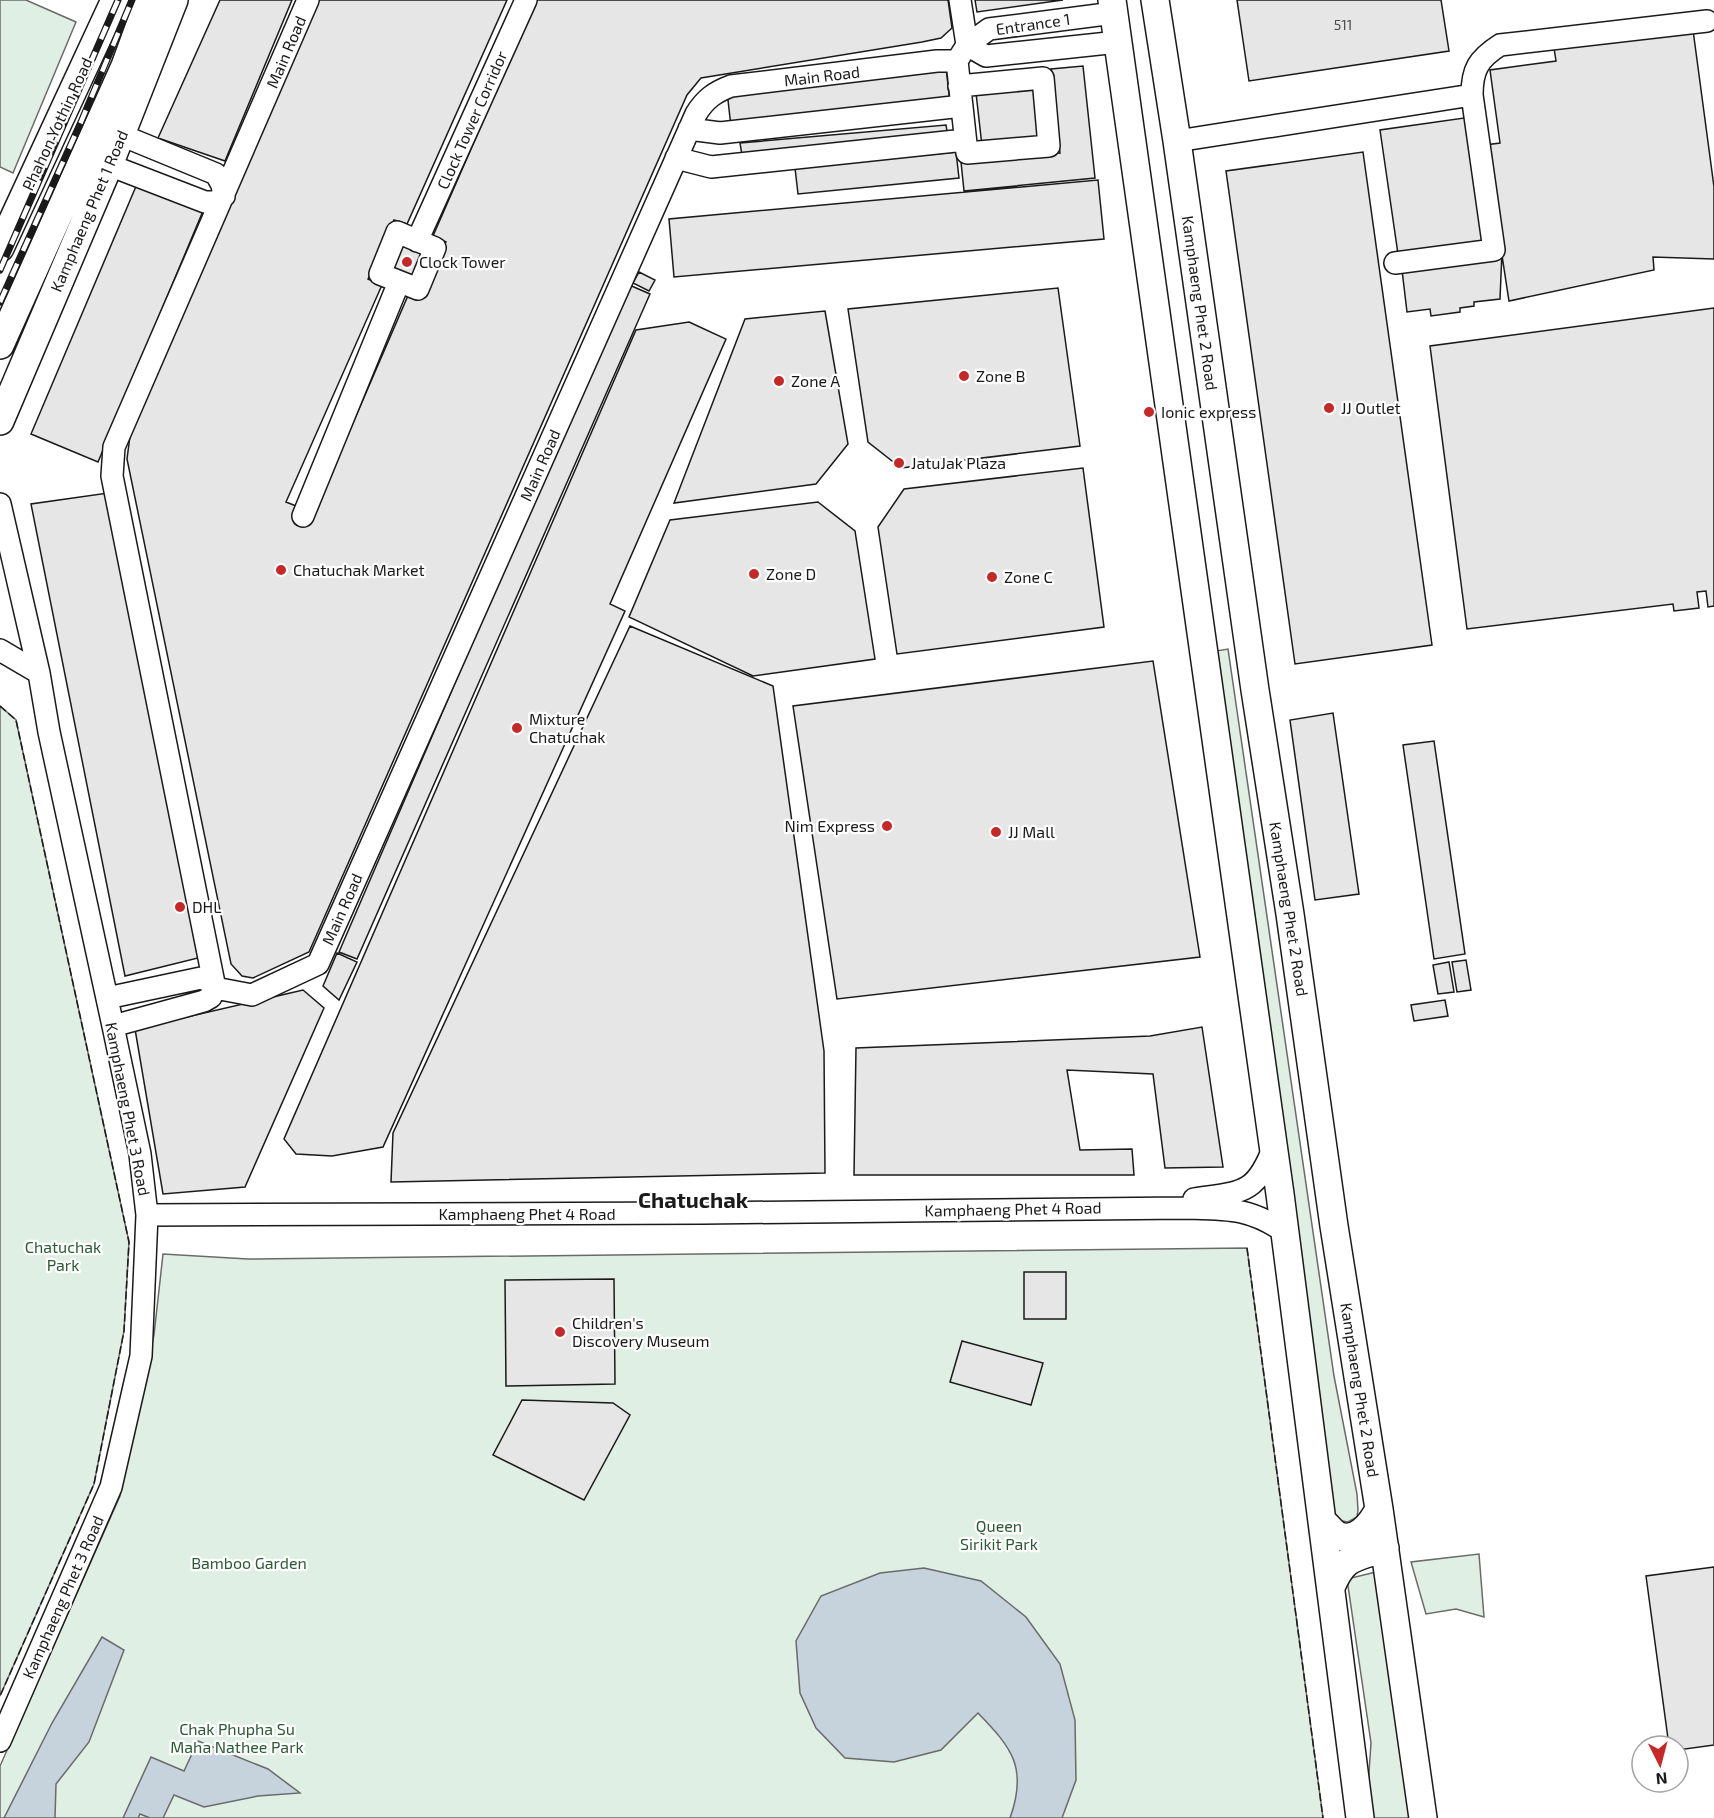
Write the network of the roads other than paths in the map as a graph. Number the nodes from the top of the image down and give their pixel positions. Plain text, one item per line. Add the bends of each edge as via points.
1 (115, 0) edge
2 (149, 0) edge
3 (174, 0) edge
4 (308, 0) edge
5 (526, 0) edge
6 (960, 0) edge
7 (1155, 0) edge
8 (1113, 7) edge
9 (1707, 21) dead end
10 (1118, 42) junction
11 (962, 53) junction
12 (960, 96) junction
13 (1472, 96) junction
14 (689, 129) junction
15 (121, 135) junction
16 (965, 140) junction
17 (1178, 141) junction
18 (676, 158) junction
19 (109, 165) junction
20 (224, 196) junction
21 (417, 241) junction
22 (0, 248) edge
23 (1395, 263) dead end
24 (399, 282) junction
25 (0, 345) edge
26 (0, 421) edge
27 (0, 504) edge
28 (303, 516) dead end
29 (0, 650) edge
30 (39, 673) junction
31 (215, 988) junction
32 (107, 998) junction
33 (113, 1026) junction
34 (1274, 1146) junction
35 (1122, 1208) junction
36 (147, 1215) junction
37 (1286, 1233) junction
38 (1379, 1509) junction
39 (1323, 1521) junction
40 (1385, 1548) junction
41 (1331, 1587) junction
42 (0, 1741) edge
43 (1360, 1818) edge
44 (1423, 1818) edge

1 - 22 main road, Phahon Yothin Road
2 - 25 main road via 125,66
3 - 15 main road, Kamphaeng Phet 1 Road
4 - 20 street, Main Road
5 - 21 street, Clock Tower Corridor
6 - 11 street
7 - 17 main road, Kamphaeng Phet 2 Road
8 - 10 main road
8 - 11 street, Entrance 1 via 989,29
9 - 13 street via 1500,45 1478,65 1472,77
10 - 11 street, Entrance 1 via 986,56
10 - 34 main road
11 - 12 street
11 - 14 street, Main Road via 937,61 731,86 704,101
12 - 14 street via 720,133
12 - 16 street
12 - 16 street via 1043,78 1049,146 968,153
13 - 17 street
13 - 23 street via 1494,250
14 - 18 street, Main Road
15 - 19 main road, Kamphaeng Phet 1 Road
15 - 20 street via 216,174
16 - 18 street via 711,167
17 - 38 main road, Kamphaeng Phet 2 Road via 1255,690
18 - 31 street, Main Road via 318,964 252,995
19 - 20 street via 205,202 215,202
19 - 26 main road, Kamphaeng Phet 1 Road
20 - 31 street, Main Road via 114,447 112,476
21 - 24 street via 435,248 418,290
21 - 24 street via 397,232 380,273
24 - 28 street
27 - 30 street, Kamphaeng Phet 3 Road
29 - 30 street
30 - 32 street, Kamphaeng Phet 3 Road
31 - 32 street via 201,978
31 - 33 street via 204,1001
32 - 33 street, Kamphaeng Phet 3 Road
33 - 36 street, Kamphaeng Phet 3 Road via 140,1154
34 - 35 street, Kamphaeng Phet 4 Road via 1258,1179 1247,1189
34 - 37 main road
35 - 36 street, Kamphaeng Phet 4 Road
35 - 37 street, Kamphaeng Phet 4 Road via 1236,1210 1267,1220
36 - 42 street, Kamphaeng Phet 3 Road via 141,1356 111,1487
37 - 39 main road
38 - 39 main road via 1364,1531 1349,1537 1337,1535
38 - 40 main road, Kamphaeng Phet 2 Road
39 - 41 main road
40 - 41 main road via 1347,1561
40 - 44 main road, Kamphaeng Phet 2 Road
41 - 43 main road

